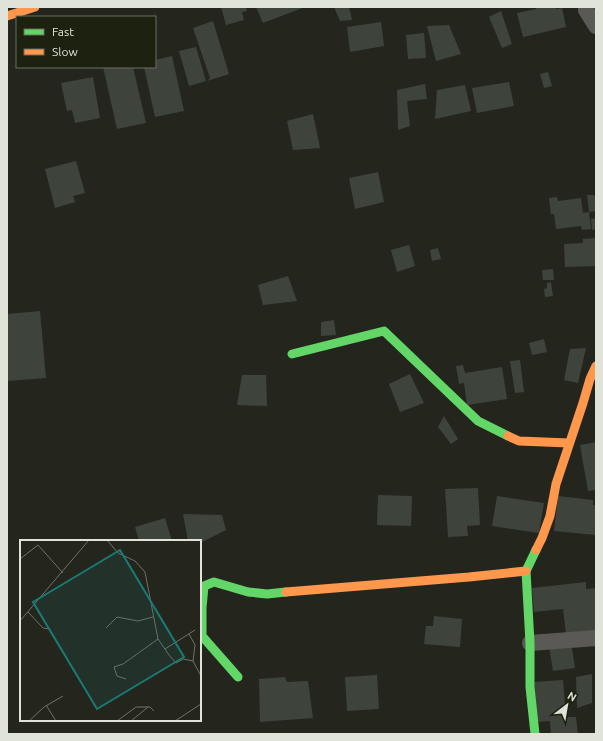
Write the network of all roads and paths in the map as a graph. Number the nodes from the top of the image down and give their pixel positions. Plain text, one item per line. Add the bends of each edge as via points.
1 (36, 7) edge
2 (586, 7) edge
3 (7, 16) edge
4 (596, 26) edge
5 (292, 354) dead end
6 (596, 366) edge
7 (569, 443) junction
8 (526, 571) junction
9 (596, 638) edge
10 (530, 643) junction
11 (238, 677) dead end
12 (535, 734) edge

1 - 3 street
2 - 4 street
5 - 7 street via 384,331 478,421 519,441
6 - 7 street
7 - 8 street via 556,484 550,516
8 - 10 street
8 - 11 street via 267,594 248,592 214,582 204,586 202,636
9 - 10 street
10 - 12 street via 530,687

